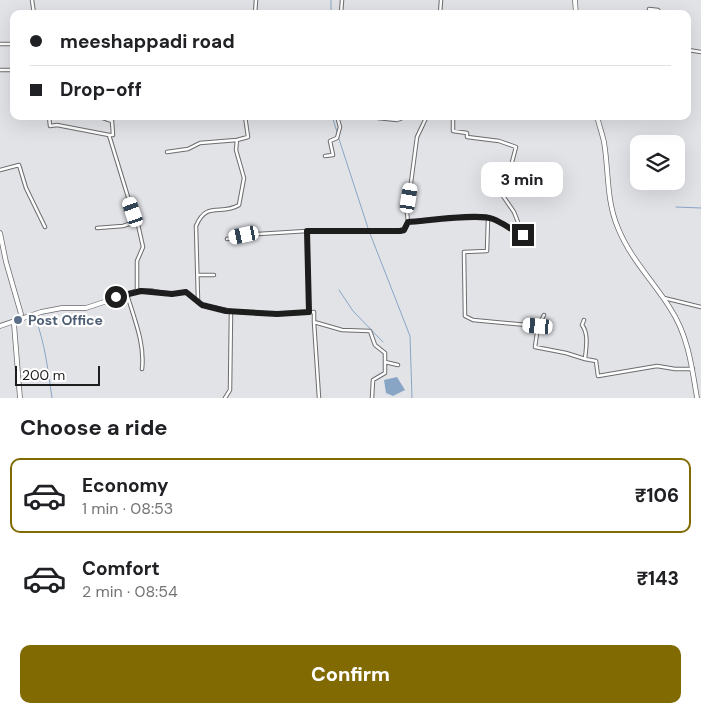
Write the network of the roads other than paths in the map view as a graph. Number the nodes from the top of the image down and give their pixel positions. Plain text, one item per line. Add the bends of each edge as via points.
1 (649, 8) dead end
2 (658, 10) edge
3 (49, 120) edge
4 (109, 120) edge
5 (246, 120) edge
6 (338, 120) edge
7 (425, 120) edge
8 (453, 120) edge
9 (598, 120) edge
10 (109, 135) junction
11 (236, 140) junction
12 (167, 152) dead end
13 (326, 156) dead end
14 (0, 170) edge
15 (488, 218) junction
16 (138, 221) junction
17 (408, 222) junction
18 (45, 227) dead end
19 (97, 228) dead end
20 (307, 231) junction
21 (0, 233) edge
22 (228, 239) dead end
23 (2, 258) edge
24 (198, 275) junction
25 (214, 275) dead end
26 (137, 291) junction
27 (152, 291) joint
28 (127, 294) junction
29 (663, 298) junction
30 (198, 300) junction
31 (701, 307) edge
32 (231, 311) junction
33 (309, 312) junction
34 (544, 315) dead end
35 (16, 320) junction
36 (584, 320) dead end
37 (314, 322) junction
38 (0, 326) edge
39 (538, 326) junction
40 (585, 359) junction
41 (385, 362) junction
42 (398, 364) dead end
43 (693, 368) junction
44 (142, 369) dead end
45 (20, 398) edge
46 (225, 398) edge
47 (319, 398) edge
48 (372, 398) edge
49 (698, 398) edge

1 - 2 street
3 - 10 street via 50,126
4 - 10 street via 112,121 113,135
5 - 11 street via 248,137
6 - 13 street via 338,138 330,141 333,155
7 - 17 street via 417,137
8 - 15 street via 454,131 467,133 467,137 516,147 503,196 523,235
9 - 29 main road via 604,142 612,214 636,262
10 - 16 street
11 - 12 street via 200,142 188,149
11 - 24 street via 244,178 239,206 208,210 200,217 196,226
14 - 18 street via 19,165
15 - 17 street
15 - 39 street via 487,251 464,252 465,316 473,320
16 - 19 street
16 - 26 street via 143,247 137,261
17 - 20 street via 400,231
20 - 22 street
20 - 33 street
21 - 23 main road
23 - 35 main road via 22,314
24 - 25 street
24 - 30 street
26 - 27 main road
26 - 28 main road
27 - 30 street via 186,292
28 - 35 main road via 86,308 62,308
28 - 44 street via 140,340
29 - 31 street
29 - 43 main road via 682,330
30 - 32 street via 202,305
32 - 33 street
32 - 46 street via 230,390
33 - 37 street via 314,312
34 - 39 street
35 - 38 main road
35 - 45 main road
36 - 40 street
37 - 41 street via 342,330 370,331 375,345 385,353
37 - 47 street
39 - 40 street via 536,347
40 - 43 street via 596,361 598,376 657,366
41 - 42 street
41 - 48 street via 385,373 373,380
43 - 49 main road

